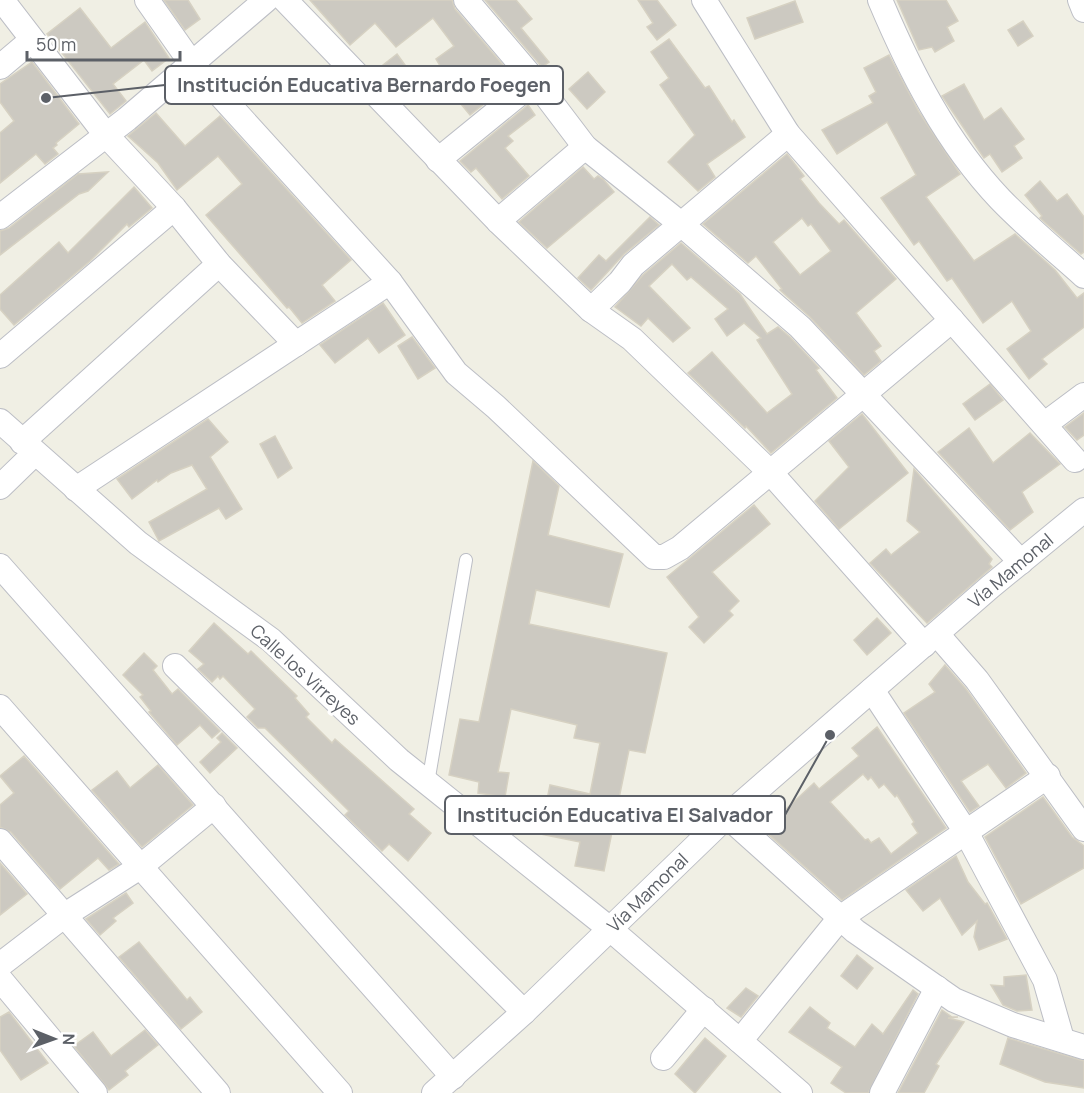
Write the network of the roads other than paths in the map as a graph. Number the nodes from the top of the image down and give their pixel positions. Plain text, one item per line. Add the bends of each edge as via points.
1 (2, 0) edge
2 (147, 0) edge
3 (266, 0) edge
4 (285, 0) edge
5 (466, 0) edge
6 (704, 0) edge
7 (880, 0) edge
8 (1080, 0) edge
9 (1084, 10) edge
10 (32, 40) junction
11 (192, 64) junction
12 (0, 67) edge
13 (536, 81) junction
14 (788, 134) junction
15 (106, 135) junction
16 (585, 147) junction
17 (438, 160) junction
18 (174, 208) junction
19 (0, 217) edge
20 (498, 221) junction
21 (681, 224) junction
22 (219, 264) junction
23 (1084, 276) edge
24 (390, 282) junction
25 (591, 310) junction
26 (952, 320) junction
27 (296, 344) junction
28 (0, 356) edge
29 (864, 393) junction
30 (1084, 394) edge
31 (0, 421) edge
32 (1045, 424) junction
33 (28, 448) junction
34 (1075, 460) dead end
35 (770, 472) junction
36 (0, 487) edge
37 (76, 489) junction
38 (1084, 510) edge
39 (466, 560) dead end
40 (1021, 562) junction
41 (0, 566) edge
42 (931, 640) junction
43 (175, 666) dead end
44 (872, 690) junction
45 (0, 707) edge
46 (1048, 776) junction
47 (428, 783) junction
48 (214, 806) junction
49 (728, 816) junction
50 (1084, 829) edge
51 (966, 832) junction
52 (0, 841) edge
53 (140, 867) junction
54 (65, 915) junction
55 (840, 918) junction
56 (610, 929) junction
57 (0, 965) edge
58 (0, 979) edge
59 (937, 988) junction
60 (704, 1009) junction
61 (524, 1012) junction
62 (740, 1041) junction
63 (1073, 1043) edge
64 (663, 1058) dead end
65 (453, 1077) junction
66 (95, 1093) edge
67 (218, 1093) edge
68 (340, 1093) edge
69 (434, 1093) edge
70 (800, 1093) edge
71 (882, 1093) edge

1 - 10 street
2 - 11 street
3 - 11 street
4 - 17 street
5 - 13 street
6 - 14 street
7 - 23 street via 907,62 948,134 999,198
8 - 9 street
10 - 12 street
10 - 15 street
11 - 15 street
11 - 24 street
13 - 16 street
13 - 17 street
14 - 21 street
14 - 26 street
15 - 18 street
15 - 19 street
16 - 20 street
16 - 21 street
17 - 20 street
18 - 22 street
18 - 28 street
20 - 25 street
21 - 25 street via 633,265
21 - 29 street via 800,327
22 - 27 street
22 - 33 street
24 - 27 street
24 - 35 street via 456,373 654,557 664,557 680,548
25 - 35 street via 632,339
26 - 29 street
26 - 32 street
27 - 37 street
29 - 35 street
29 - 40 street
30 - 32 street
31 - 33 street, Calle los Virreyes
32 - 34 street
33 - 36 street
33 - 37 street, Calle los Virreyes
35 - 42 street
37 - 47 street, Calle los Virreyes via 138,543 271,640
38 - 40 street, Vía Mamonal
39 - 47 lane
40 - 42 street, Vía Mamonal
41 - 48 street
42 - 44 street, Vía Mamonal
42 - 46 street via 977,680
43 - 61 street
44 - 49 street, Vía Mamonal
44 - 51 street
45 - 53 street
46 - 50 street
46 - 51 street
47 - 56 street, Calle los Virreyes
48 - 53 street
48 - 65 street
49 - 55 street
49 - 56 street, Vía Mamonal
51 - 55 street
51 - 63 street via 1045,980
52 - 54 street
53 - 54 street
53 - 68 street
54 - 57 street
54 - 67 street
55 - 59 street
55 - 62 street
56 - 60 street, Calle los Virreyes
56 - 61 street, Vía Mamonal
58 - 66 street
59 - 63 street via 954,1000 1013,1026
59 - 71 street
60 - 62 street, Calle los Virreyes
60 - 64 street
61 - 65 street, Vía Mamonal
62 - 70 street, Calle los Virreyes
65 - 69 street, Vía Mamonal

